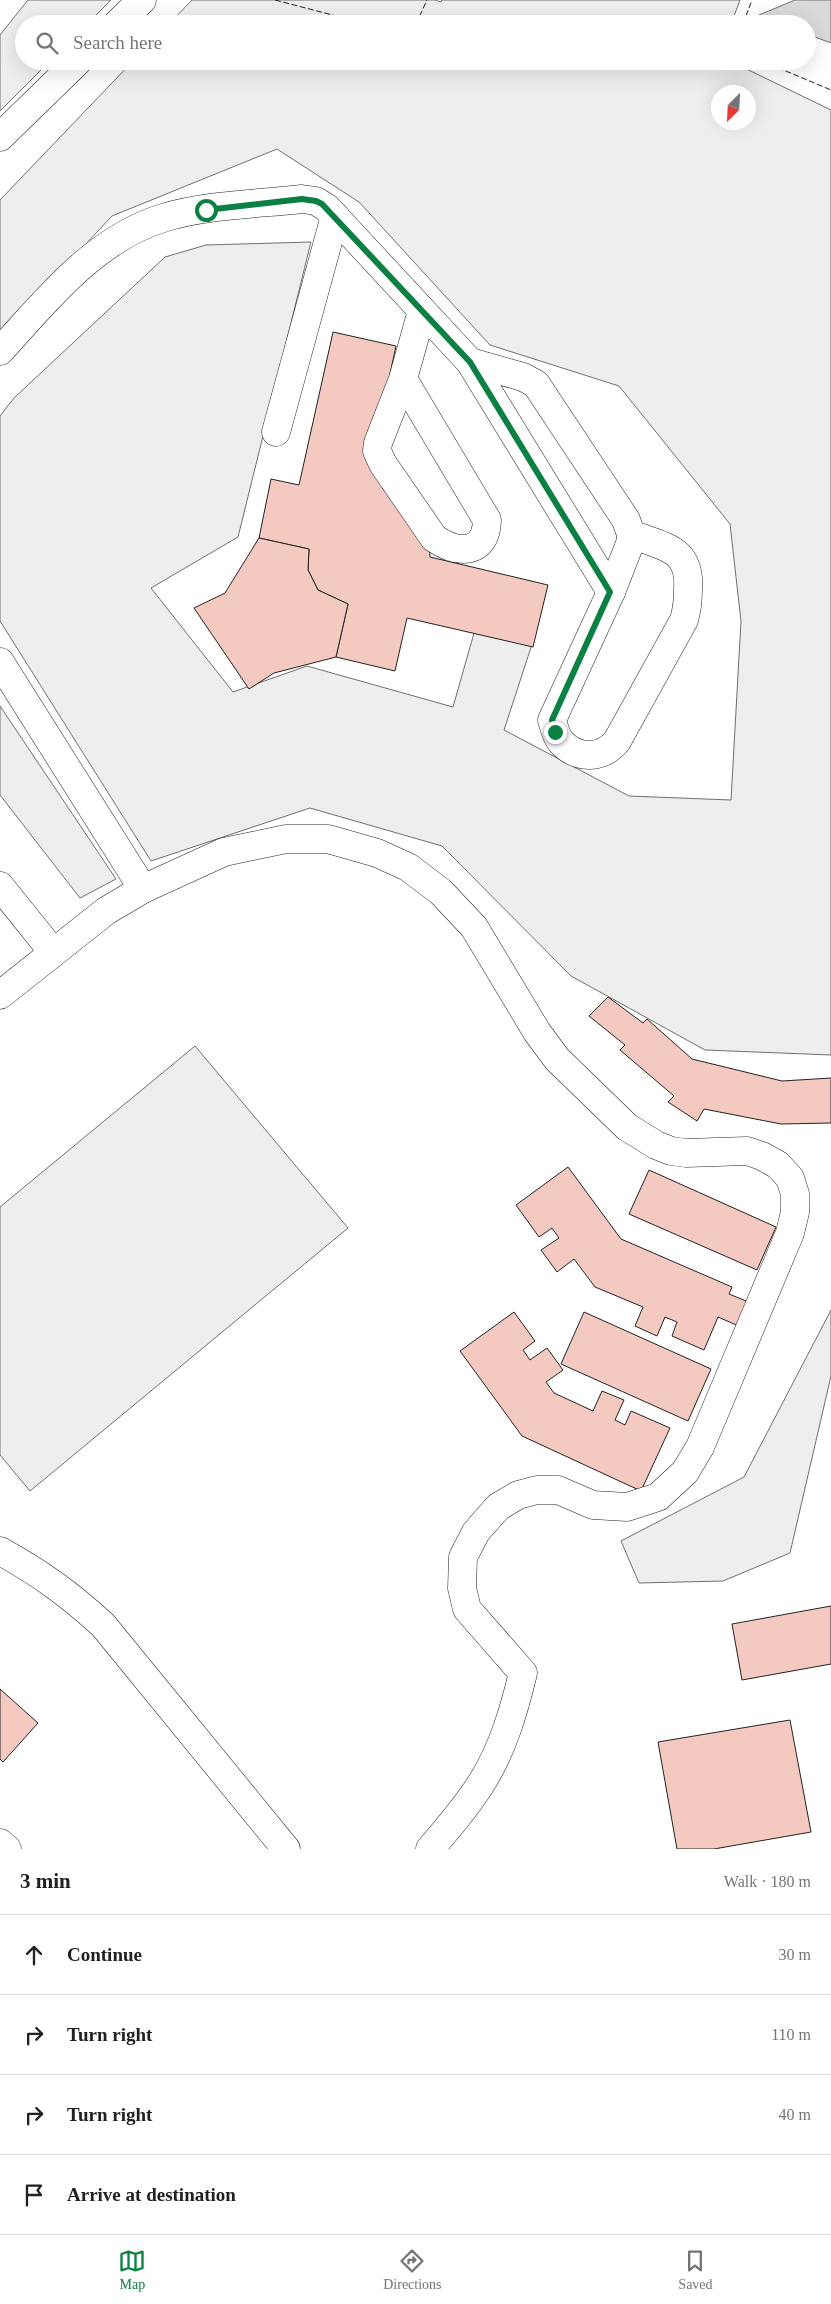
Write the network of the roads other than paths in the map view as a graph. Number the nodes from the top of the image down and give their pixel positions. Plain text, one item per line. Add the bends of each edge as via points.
1 (142, 0) edge
2 (126, 15) edge
3 (69, 70) edge
4 (0, 138) edge
5 (334, 216) junction
6 (422, 311) junction
7 (0, 351) edge
8 (470, 362) junction
9 (403, 379) junction
10 (276, 432) dead end
11 (631, 534) junction
12 (610, 592) junction
13 (0, 662) edge
14 (0, 886) edge
15 (143, 890) junction
16 (53, 952) junction
17 (0, 995) edge
18 (0, 1551) edge
19 (0, 1842) edge
20 (7, 1849) edge
21 (286, 1849) edge
22 (430, 1849) edge

1 - 2 lane
3 - 4 lane
5 - 6 lane
5 - 7 lane via 322,204 302,199 162,218 121,237 88,260
5 - 10 lane
6 - 8 lane
6 - 9 lane
8 - 11 lane via 523,377 536,384 626,520
8 - 12 lane
9 - 9 lane via 378,443 379,458 434,538 445,546 471,549 482,541 488,520
11 - 12 lane via 629,548
11 - 12 lane via 670,549 684,561 689,579 687,608 684,620 617,741 610,749 589,756 561,742 552,720
13 - 15 lane
14 - 16 lane
15 - 16 lane via 106,911
15 - 22 lane via 224,852 286,839 328,839 377,853 408,867 441,892 474,927 537,1032 557,1059 627,1127 671,1151 686,1154 747,1151 762,1156 778,1165 790,1178 795,1194 790,1232 700,1447 685,1472 658,1497 627,1507 593,1505 558,1490 537,1490 518,1495 498,1507 476,1532 463,1557 462,1588 467,1609 523,1673 514,1708 484,1780
16 - 17 lane
18 - 21 lane via 39,1572 103,1625
19 - 20 lane

